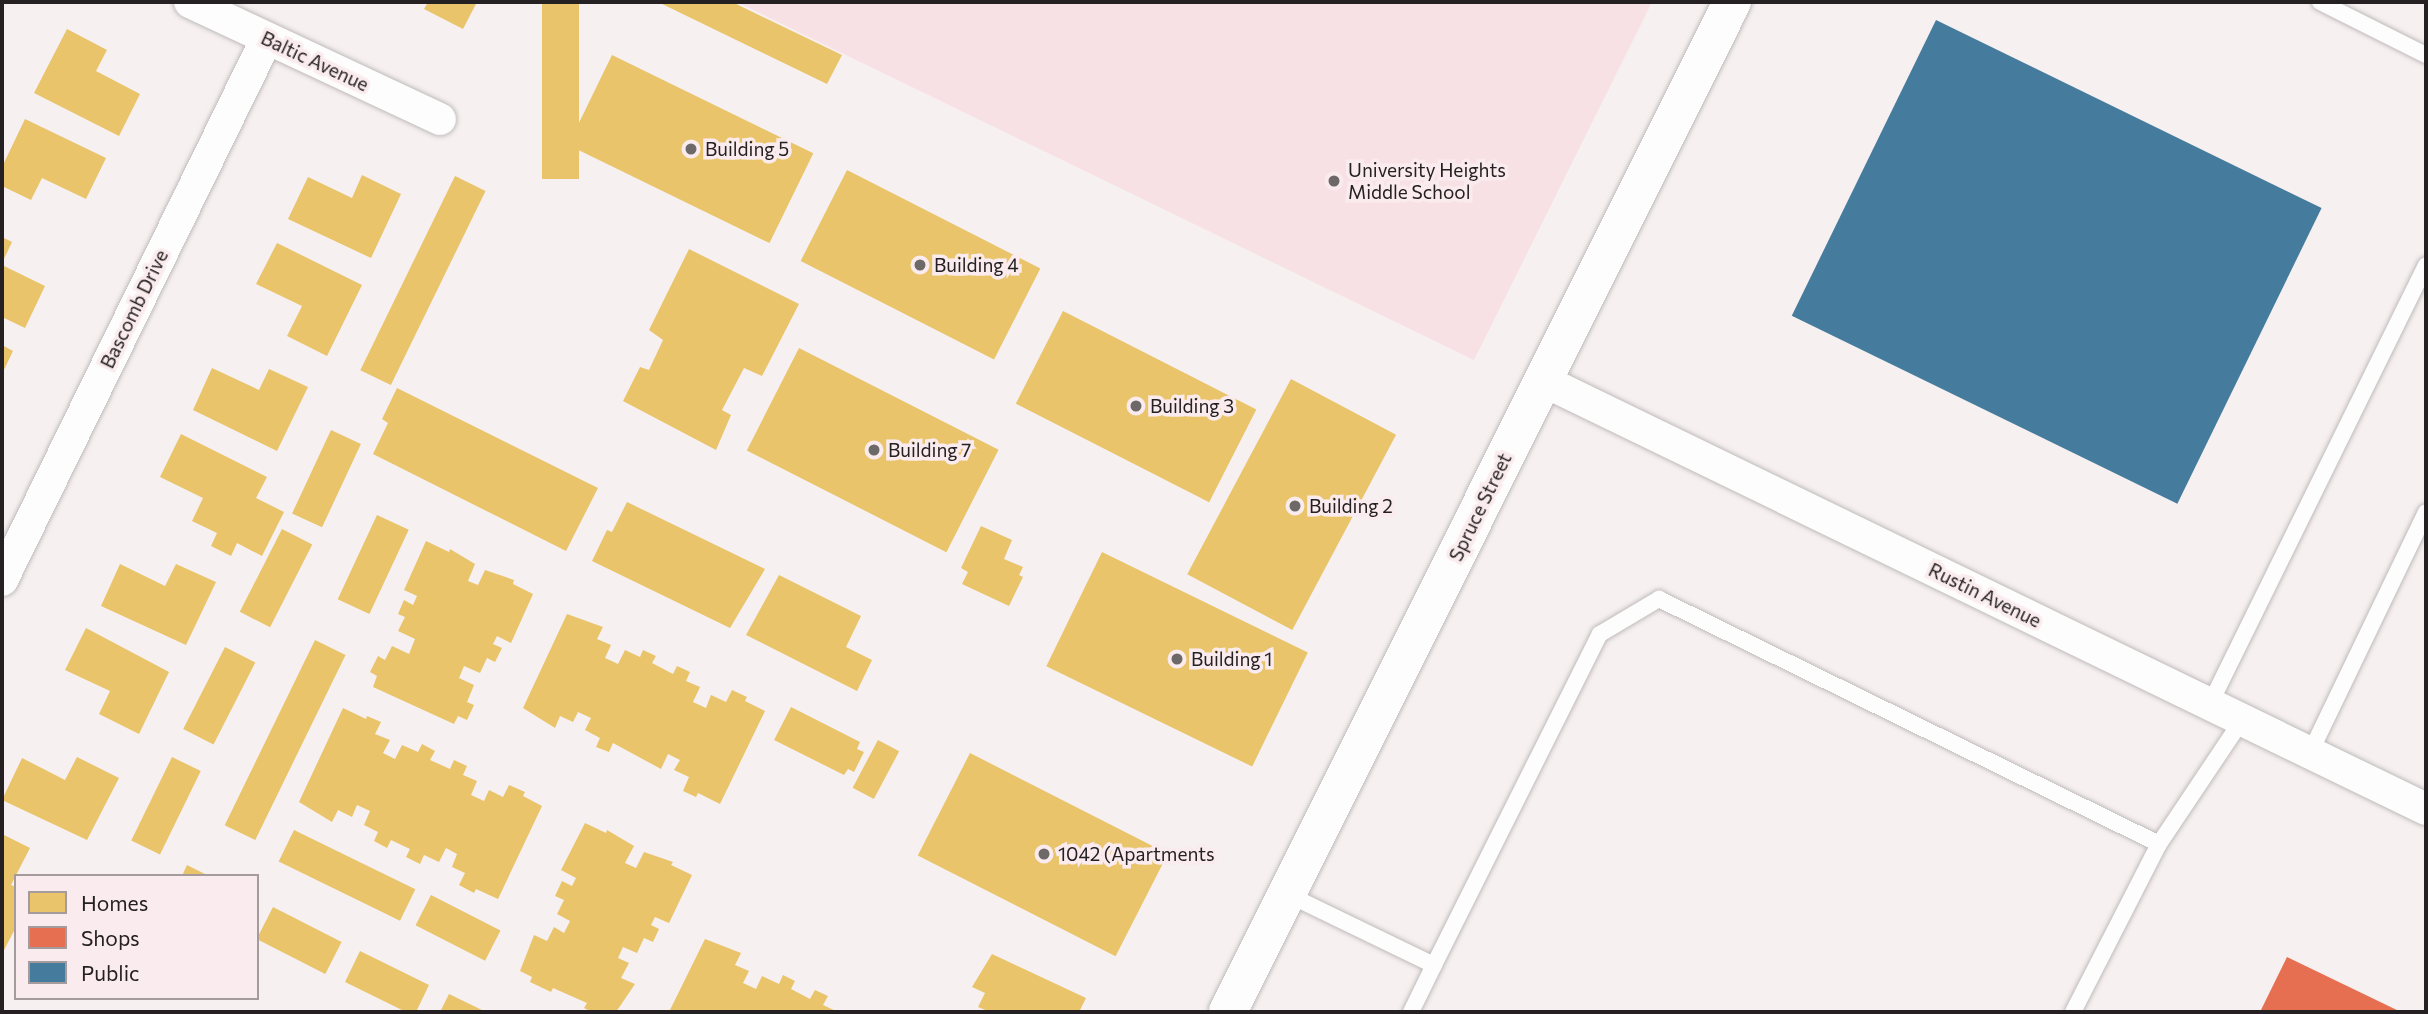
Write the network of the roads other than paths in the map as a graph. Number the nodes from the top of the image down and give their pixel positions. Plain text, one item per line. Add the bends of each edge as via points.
1 (191, 2) edge
2 (1732, 2) edge
3 (2320, 2) edge
4 (267, 38) junction
5 (2426, 55) edge
6 (440, 119) dead end
7 (2426, 265) edge
8 (1544, 381) junction
9 (2426, 512) edge
10 (2, 580) edge
11 (2210, 704) junction
12 (2242, 720) junction
13 (2309, 753) junction
14 (2426, 809) edge
15 (2159, 844) junction
16 (1287, 894) junction
17 (1434, 965) junction
18 (1228, 1012) edge
19 (1411, 1012) edge
20 (2073, 1012) edge

1 - 4 street, Baltic Avenue
2 - 8 street, Spruce Street
3 - 5 lane
4 - 6 street, Baltic Avenue
4 - 10 street, Bascomb Drive
7 - 11 lane
8 - 11 street, Rustin Avenue
8 - 16 street, Spruce Street
9 - 13 lane
11 - 12 street, Rustin Avenue
12 - 13 street, Rustin Avenue
12 - 15 lane
13 - 14 street, Rustin Avenue
15 - 17 lane via 1659,599 1600,634
15 - 20 lane
16 - 17 lane
16 - 18 street, Spruce Street
17 - 19 lane

